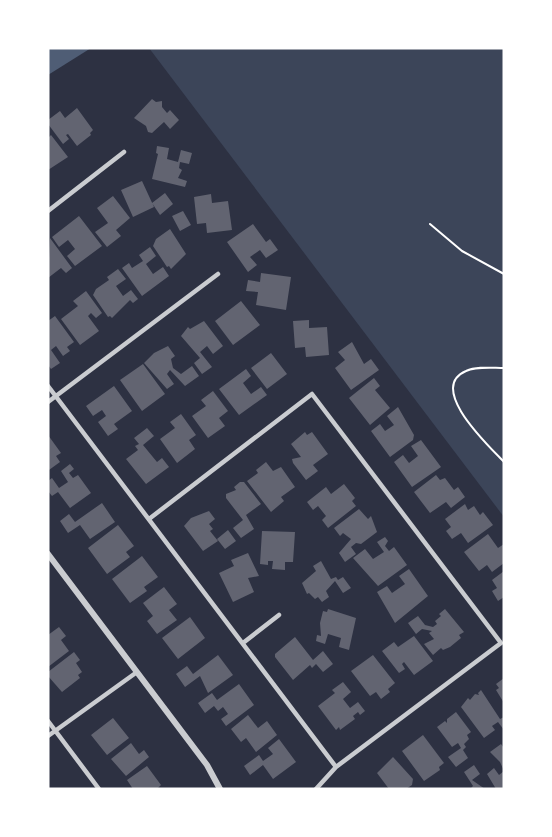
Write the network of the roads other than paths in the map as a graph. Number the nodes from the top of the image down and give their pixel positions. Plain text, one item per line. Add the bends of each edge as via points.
1 (124, 152) dead end
2 (48, 211) edge
3 (218, 274) dead end
4 (48, 386) edge
5 (57, 395) junction
6 (48, 402) edge
7 (149, 519) junction
8 (48, 554) edge
9 (279, 615) dead end
10 (243, 643) junction
11 (137, 672) junction
12 (48, 721) edge
13 (56, 731) junction
14 (48, 736) edge
15 (336, 767) junction
16 (99, 789) edge
17 (220, 789) edge
18 (316, 789) edge

1 - 2 street
3 - 5 street
4 - 5 street
5 - 6 street
5 - 7 street
7 - 10 street
7 - 15 street via 312,393 501,643
8 - 11 street
9 - 10 street
10 - 15 street
11 - 13 street
11 - 17 street via 207,765
12 - 13 street
13 - 14 street
13 - 16 street
15 - 18 street

